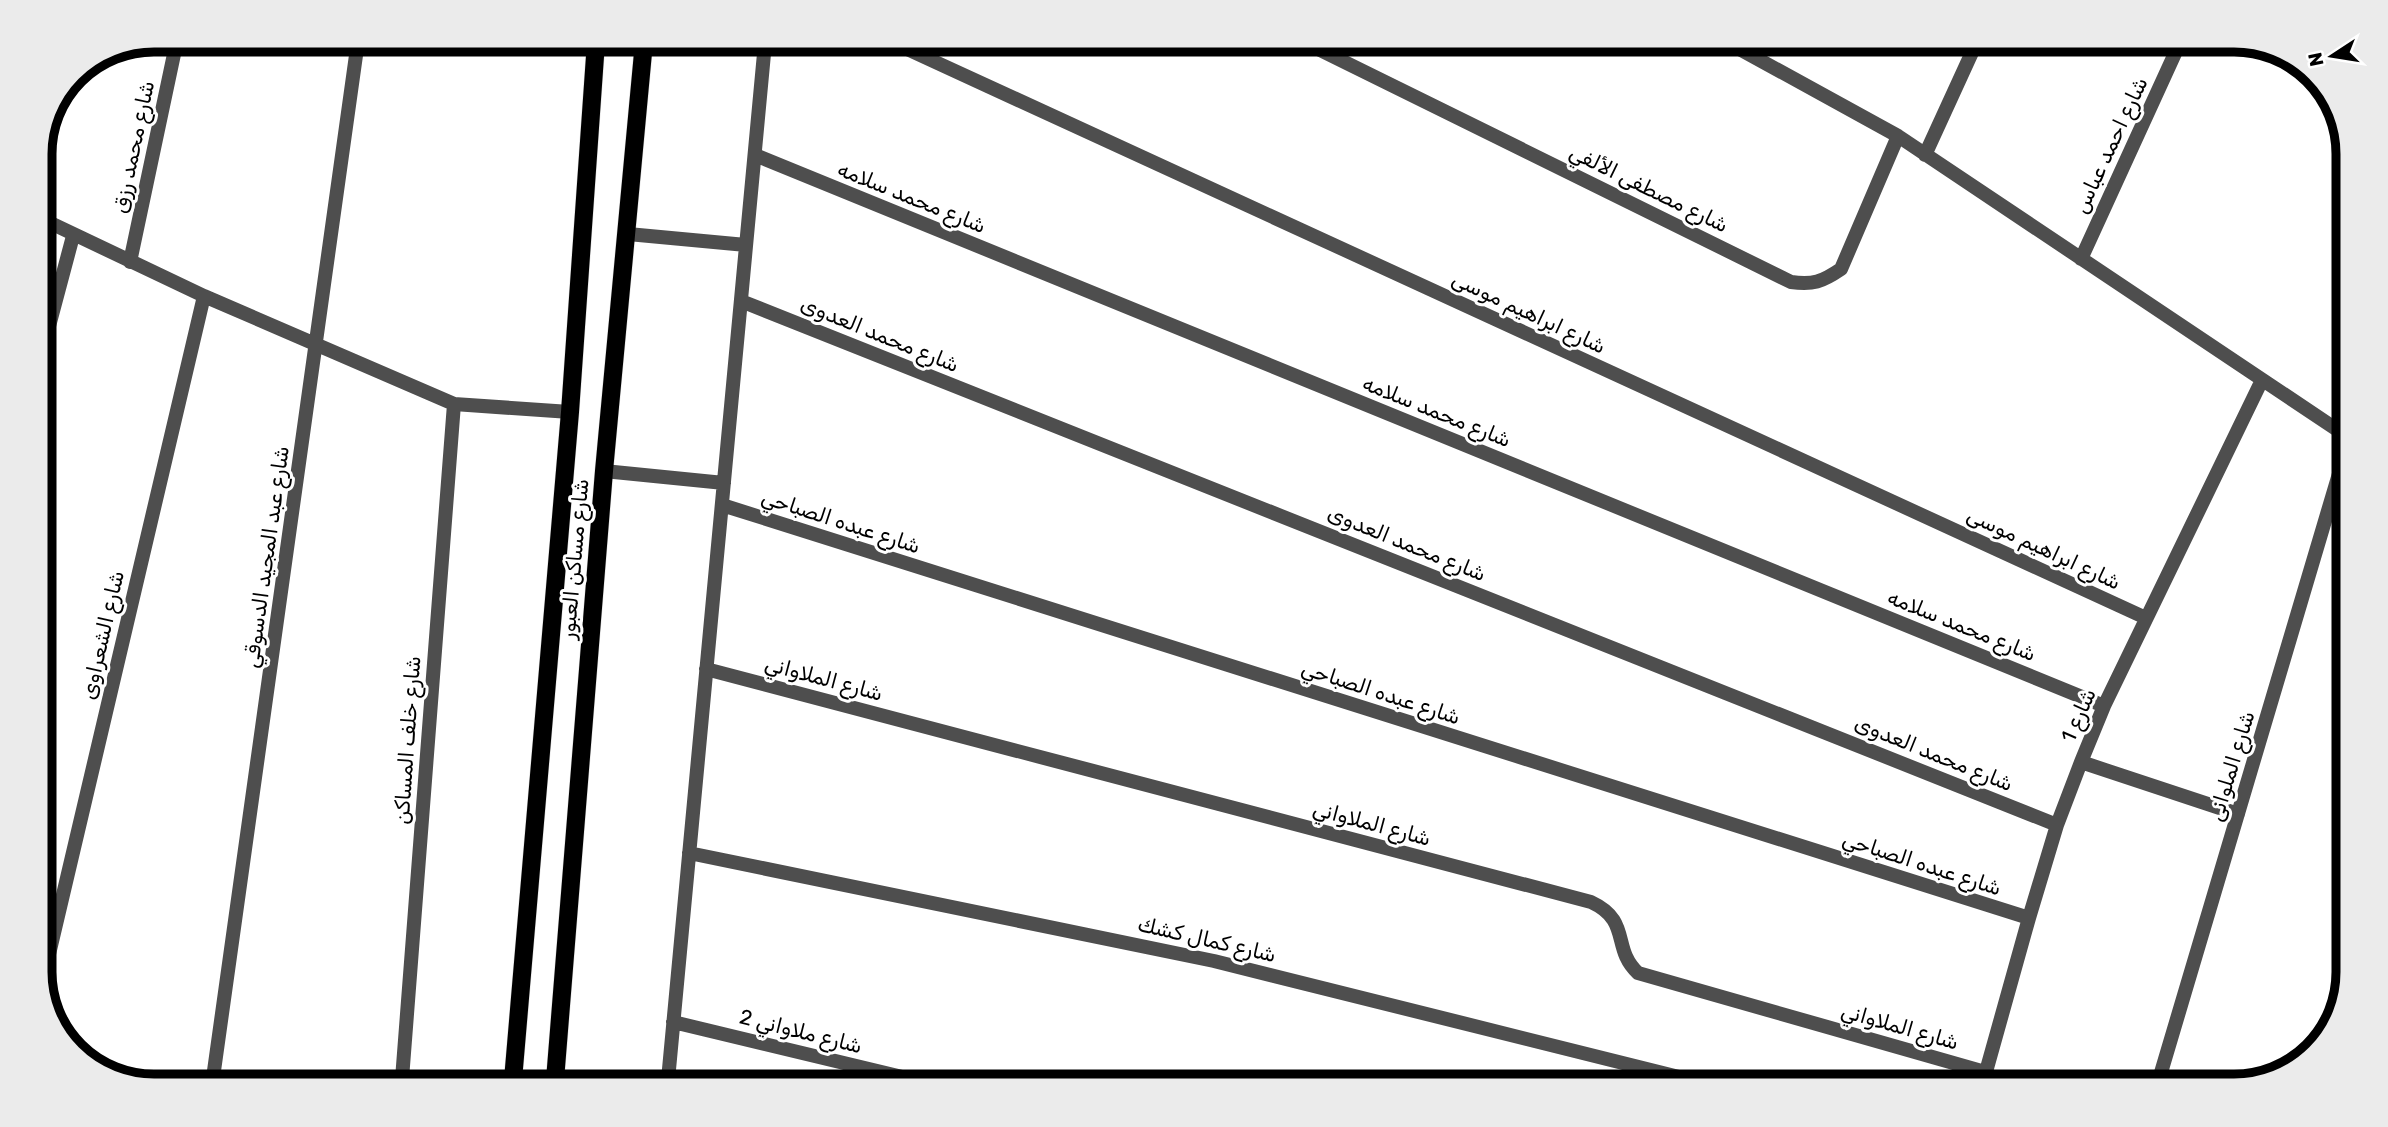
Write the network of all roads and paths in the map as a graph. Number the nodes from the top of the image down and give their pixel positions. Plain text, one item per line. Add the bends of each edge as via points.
1 (174, 52) edge
2 (357, 52) edge
3 (595, 52) edge
4 (643, 52) edge
5 (764, 52) edge
6 (914, 52) edge
7 (1324, 52) edge
8 (1745, 52) edge
9 (1971, 52) edge
10 (2176, 52) edge
11 (1898, 136) junction
12 (755, 155) junction
13 (1925, 155) junction
14 (53, 225) edge
15 (628, 234) junction
16 (74, 236) junction
17 (746, 245) junction
18 (2081, 259) junction
19 (130, 262) junction
20 (204, 296) junction
21 (741, 301) junction
22 (53, 313) edge
23 (317, 344) junction
24 (2262, 380) junction
25 (454, 404) junction
26 (570, 412) junction
27 (2335, 429) edge
28 (604, 471) junction
29 (724, 483) junction
30 (2335, 486) edge
31 (722, 505) junction
32 (2146, 618) junction
33 (706, 668) junction
34 (2104, 706) junction
35 (2081, 762) junction
36 (2238, 814) junction
37 (2057, 825) junction
38 (689, 853) junction
39 (2029, 919) junction
40 (53, 937) edge
41 (673, 1022) junction
42 (214, 1074) edge
43 (402, 1074) edge
44 (514, 1074) edge
45 (555, 1074) edge
46 (669, 1074) edge
47 (890, 1074) edge
48 (1668, 1074) edge
49 (1968, 1074) edge
50 (1985, 1074) edge
51 (2161, 1074) edge

1 - 19 street, شارع محمد رزق
2 - 23 street, شارع عبد المجيد الدسوقي
3 - 26 main road, شارع مساكن العبور
4 - 15 main road, شارع مساكن العبور
5 - 12 street
6 - 32 street, شارع ابراهيم موسى
7 - 11 street, شارع مصطفى الألفي via 1791,282 1808,284 1841,269
8 - 11 street
9 - 13 street
10 - 18 street, شارع احمد عباس
11 - 13 street
12 - 17 street
12 - 34 street, شارع محمد سلامه
13 - 18 street
14 - 16 street
15 - 17 street
15 - 28 main road, شارع مساكن العبور
16 - 19 street
16 - 22 street
17 - 21 street
18 - 24 street
19 - 20 street
20 - 23 street
20 - 40 street, شارع الشعراوى
21 - 29 street
21 - 37 street, شارع محمد العدوى
23 - 25 street
23 - 42 street, شارع عبد المجيد الدسوقي
24 - 27 street
24 - 32 street, شارع 1
25 - 26 street
25 - 43 street, شارع خلف المساكن
26 - 44 main road, شارع مساكن العبور
28 - 29 street
28 - 45 main road, شارع مساكن العبور
29 - 31 street
30 - 36 street, شارع الملوانى
31 - 33 street
31 - 39 street, شارع عبده الصباحي
32 - 34 street, شارع 1
33 - 38 street
33 - 49 street, شارع الملاواني via 1591,902 1615,919 1625,957 1638,973
34 - 35 street, شارع 1
35 - 36 street
35 - 37 street, شارع 1
36 - 51 street, شارع الملوانى
37 - 39 street, شارع 1
38 - 41 street
38 - 48 street, شارع كمال كشك via 1214,961
39 - 50 street, شارع 1
41 - 46 street
41 - 47 street, شارع ملاواني 2

